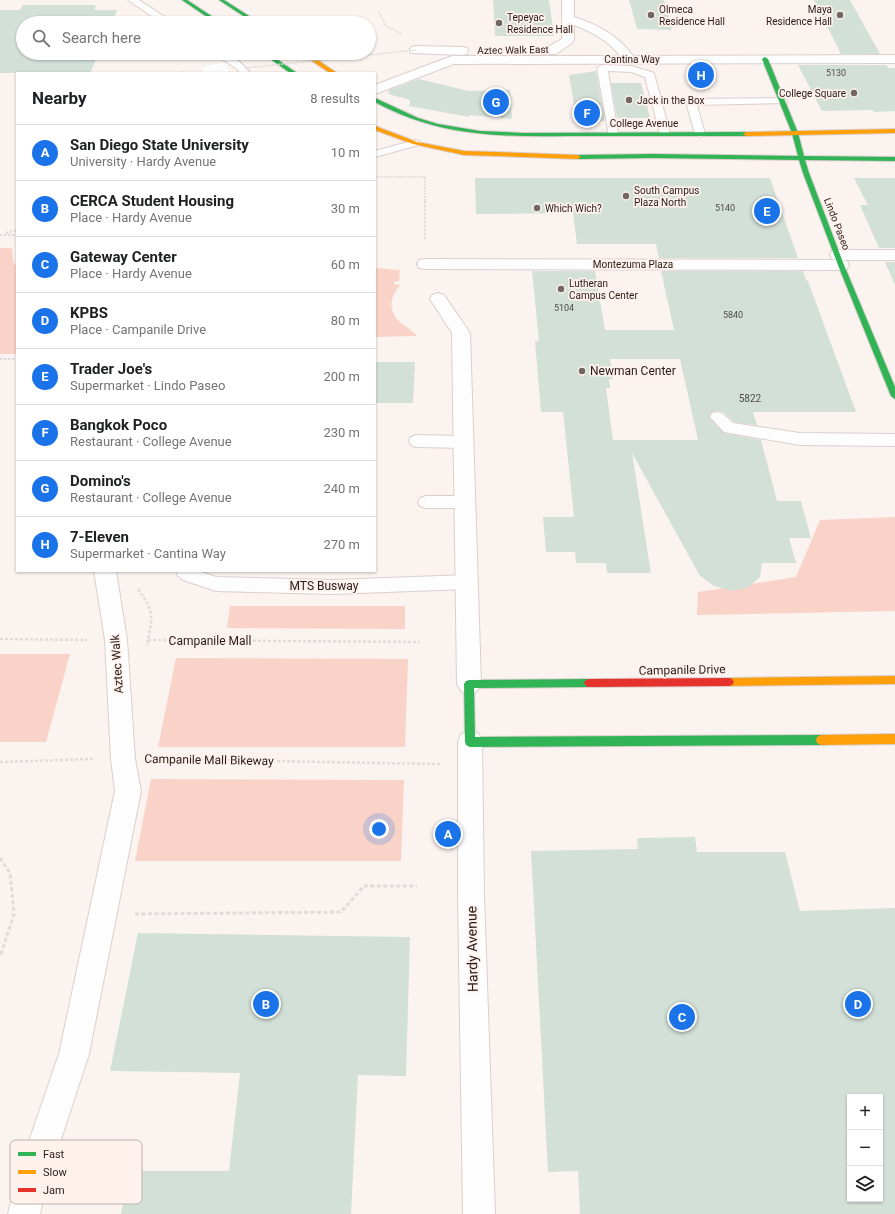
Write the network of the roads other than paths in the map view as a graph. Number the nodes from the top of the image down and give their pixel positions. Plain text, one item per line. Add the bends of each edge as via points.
1 (133, 0) edge
2 (184, 0) edge
3 (221, 0) edge
4 (568, 0) edge
5 (158, 16) edge
6 (208, 16) edge
7 (246, 16) edge
8 (569, 19) junction
9 (416, 50) road end
10 (765, 59) junction
11 (895, 59) edge
12 (230, 60) edge
13 (275, 60) edge
14 (314, 60) edge
15 (631, 64) junction
16 (244, 72) edge
17 (293, 72) edge
18 (332, 72) edge
19 (376, 90) edge
20 (376, 100) edge
21 (782, 101) junction
22 (376, 128) edge
23 (895, 132) edge
24 (795, 133) junction
25 (612, 134) junction
26 (665, 134) junction
27 (700, 134) junction
28 (415, 143) junction
29 (376, 154) edge
30 (801, 158) junction
31 (895, 159) edge
32 (895, 255) edge
33 (840, 260) junction
34 (425, 264) road end
35 (438, 299) dead end
36 (895, 396) edge
37 (717, 417) dead end
38 (895, 440) edge
39 (416, 441) dead end
40 (464, 442) junction
41 (426, 502) dead end
42 (464, 502) junction
43 (105, 572) edge
44 (185, 572) edge
45 (467, 582) junction
46 (895, 680) edge
47 (469, 684) junction
48 (895, 738) edge
49 (470, 742) junction
50 (45, 1140) edge
51 (26, 1204) edge
52 (24, 1214) edge
53 (479, 1214) edge

1 - 5 lane
2 - 6 main road
3 - 7 main road
4 - 8 street, Aztec Walk East
8 - 9 street, Aztec Walk East via 568,40 551,51
8 - 15 street via 596,28 618,45
10 - 11 street, Cantina Way
10 - 15 street, Cantina Way
10 - 21 main road, Lindo Paseo
12 - 16 lane
13 - 17 main road
14 - 18 main road
15 - 19 street, Cantina Way via 452,60
15 - 25 lane via 602,68
15 - 26 lane via 650,75
20 - 25 main road, College Avenue via 407,116 467,132
21 - 24 main road, Lindo Paseo
21 - 27 lane via 691,102
22 - 28 main road
23 - 24 main road, College Avenue
24 - 27 main road, College Avenue
24 - 30 main road, Lindo Paseo
25 - 26 main road, College Avenue
26 - 27 main road, College Avenue
28 - 29 lane
28 - 30 main road via 464,153 551,157
30 - 31 main road
30 - 33 main road, Lindo Paseo
32 - 33 street, Montezuma Plaza
33 - 34 street, Montezuma Plaza
33 - 36 main road, Lindo Paseo
35 - 40 street via 461,333
37 - 38 lane via 729,428 800,439
39 - 40 lane
40 - 42 street
41 - 42 lane
42 - 45 street
43 - 50 street, Aztec Walk via 116,640 123,758 128,791 74,1054
44 - 45 lane, MTS Busway via 216,584 332,587
45 - 47 street
46 - 47 main road, Campanile Drive
47 - 49 main road, Hardy Avenue
48 - 49 main road
49 - 53 street, Hardy Avenue
51 - 52 street, Aztec Walk

